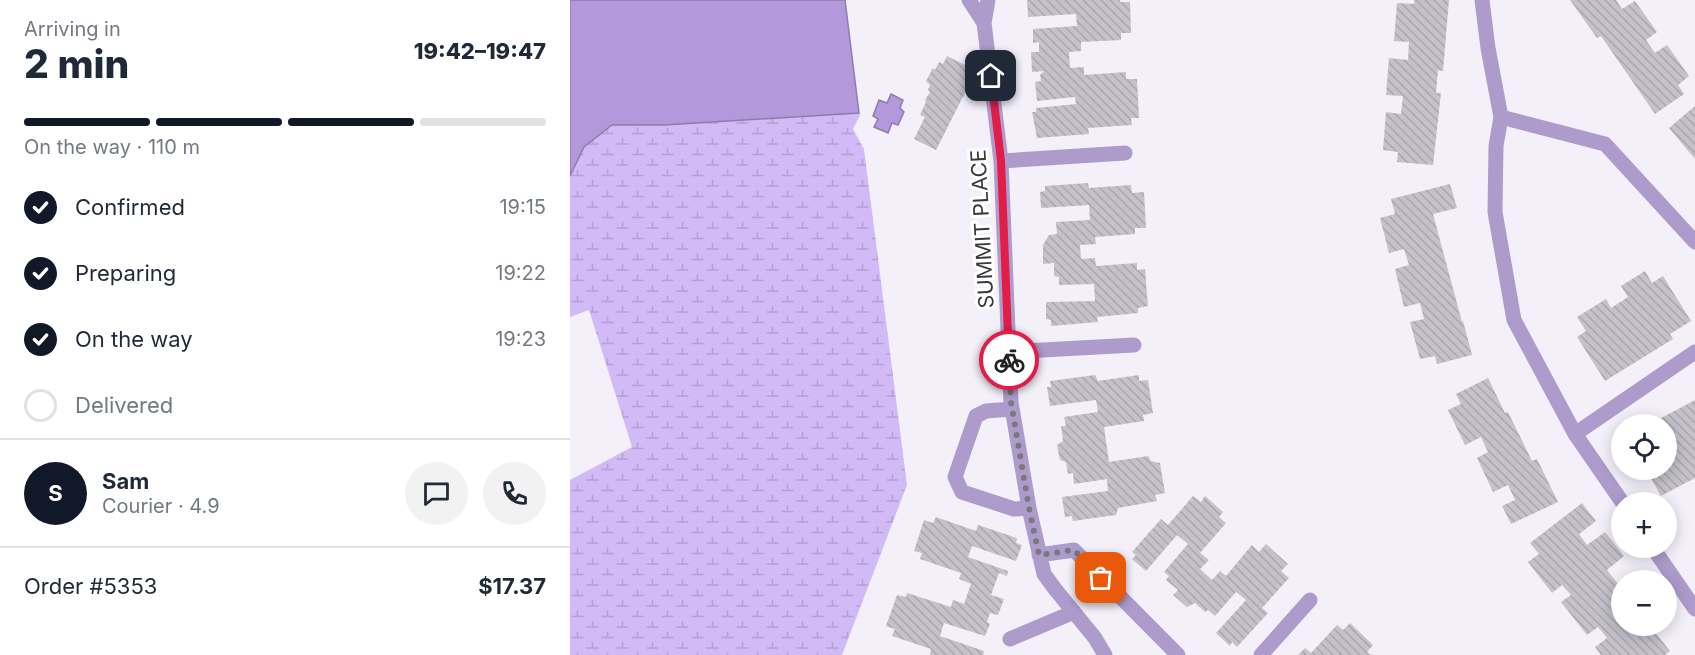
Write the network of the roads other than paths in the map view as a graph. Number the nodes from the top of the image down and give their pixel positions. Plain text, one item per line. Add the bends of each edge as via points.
1 (969, 0) edge
2 (988, 0) edge
3 (1482, 0) edge
4 (984, 22) junction
5 (1501, 117) junction
6 (1125, 153) dead end
7 (1001, 161) junction
8 (1695, 242) edge
9 (1134, 345) dead end
10 (1009, 352) junction
11 (1695, 352) edge
12 (1012, 409) junction
13 (1575, 434) junction
14 (1615, 492) edge
15 (1029, 508) junction
16 (1039, 555) junction
17 (1660, 558) edge
18 (1310, 600) dead end
19 (1695, 609) edge
20 (1074, 612) junction
21 (1010, 639) dead end
22 (1105, 655) edge
23 (1178, 655) edge
24 (1261, 655) edge

1 - 4 street, SUMMIT PLACE
2 - 4 street, SUMMIT PLACE
3 - 5 street
4 - 7 street, SUMMIT PLACE
5 - 8 street via 1605,144
5 - 13 street via 1496,146 1495,212 1514,320
6 - 7 street
7 - 10 street, SUMMIT PLACE
9 - 10 street
10 - 12 street, SUMMIT PLACE
11 - 13 street
12 - 15 street, SUMMIT PLACE
12 - 15 street via 976,416 955,477 962,492 1014,509
13 - 14 street
15 - 16 street, SUMMIT PLACE
16 - 20 street, SUMMIT PLACE via 1044,574
16 - 23 street via 1074,550
17 - 19 street
18 - 24 street
20 - 21 street
20 - 22 street

